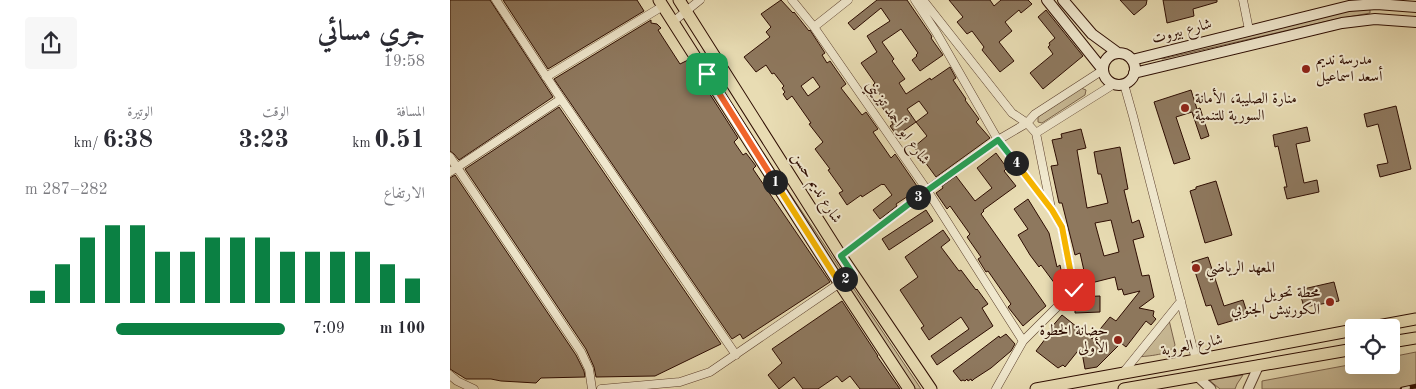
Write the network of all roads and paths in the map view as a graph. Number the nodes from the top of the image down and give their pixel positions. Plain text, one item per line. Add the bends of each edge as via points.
1 (496, 0) edge
2 (679, 0) edge
3 (700, 0) edge
4 (792, 0) edge
5 (848, 0) edge
6 (915, 0) edge
7 (923, 0) edge
8 (1047, 0) edge
9 (1064, 0) edge
10 (1243, 0) edge
11 (661, 3) edge
12 (1377, 4) junction
13 (1416, 6) edge
14 (687, 12) junction
15 (1375, 19) junction
16 (674, 21) junction
17 (1416, 22) edge
18 (814, 27) junction
19 (1250, 30) junction
20 (1118, 54) junction
21 (1132, 60) junction
22 (1103, 70) junction
23 (1134, 73) junction
24 (546, 77) junction
25 (1118, 84) junction
26 (561, 99) junction
27 (1027, 123) junction
28 (1036, 133) junction
29 (998, 140) junction
30 (450, 157) edge
31 (453, 170) edge
32 (927, 190) junction
33 (1052, 210) junction
34 (841, 256) junction
35 (853, 274) junction
36 (840, 284) junction
37 (1181, 301) junction
38 (1416, 319) edge
39 (1400, 322) edge
40 (1345, 332) edge
41 (1416, 338) edge
42 (1023, 340) junction
43 (1400, 341) edge
44 (1345, 351) edge
45 (736, 355) junction
46 (1196, 360) junction
47 (1259, 365) junction
48 (1122, 374) junction
49 (450, 375) edge
50 (1197, 376) junction
51 (474, 389) edge
52 (592, 389) edge
53 (601, 389) edge
54 (909, 389) edge
55 (931, 389) edge
56 (996, 389) edge
57 (1036, 389) edge
58 (1124, 389) edge
59 (1211, 389) edge
60 (1248, 389) edge

1 - 24 street
2 - 14 main road, شارع نديم حسن
3 - 14 street
4 - 18 street, شارع ابو أحمد تيزيني
5 - 18 street
6 - 29 street
7 - 27 street via 1012,113
8 - 22 main road
9 - 20 main road via 1092,34
10 - 19 street
11 - 16 main road, شارع نديم حسن
11 - 24 street
12 - 13 main road, شارع بيروت
12 - 15 main road
12 - 19 main road, شارع بيروت via 1350,6
14 - 16 street
14 - 34 main road, شارع نديم حسن
15 - 17 main road, شارع بيروت
15 - 23 main road, شارع بيروت via 1326,27
16 - 36 main road, شارع نديم حسن
18 - 32 street, شارع ابو أحمد تيزيني
19 - 21 main road, شارع بيروت
20 - 21 main road
20 - 22 main road via 1113,54 1106,61
21 - 23 main road
22 - 25 main road via 1106,78
22 - 27 street via 1035,114
23 - 25 main road via 1130,80
24 - 26 street
25 - 28 street
25 - 37 street via 1134,116
26 - 31 street
26 - 45 street
27 - 28 street
27 - 29 street
28 - 33 street
29 - 32 street
29 - 33 street
30 - 31 street
31 - 52 street via 580,352
32 - 34 street
32 - 42 street, شارع ابو أحمد تيزيني
33 - 42 street via 1062,227 1074,290
34 - 35 main road, شارع نديم حسن
35 - 36 street
35 - 55 main road, شارع نديم حسن
36 - 45 street
36 - 54 main road, شارع نديم حسن
37 - 46 street
37 - 48 street
38 - 39 main road
40 - 46 main road, شارع العروبة
41 - 43 main road
42 - 56 street
44 - 47 main road, شارع العروبة
45 - 53 street via 710,372 680,382
46 - 48 main road, شارع العروبة
47 - 50 main road, شارع العروبة
47 - 60 street
48 - 57 main road, شارع العروبة
49 - 51 street
50 - 58 main road, شارع العروبة
50 - 59 street

